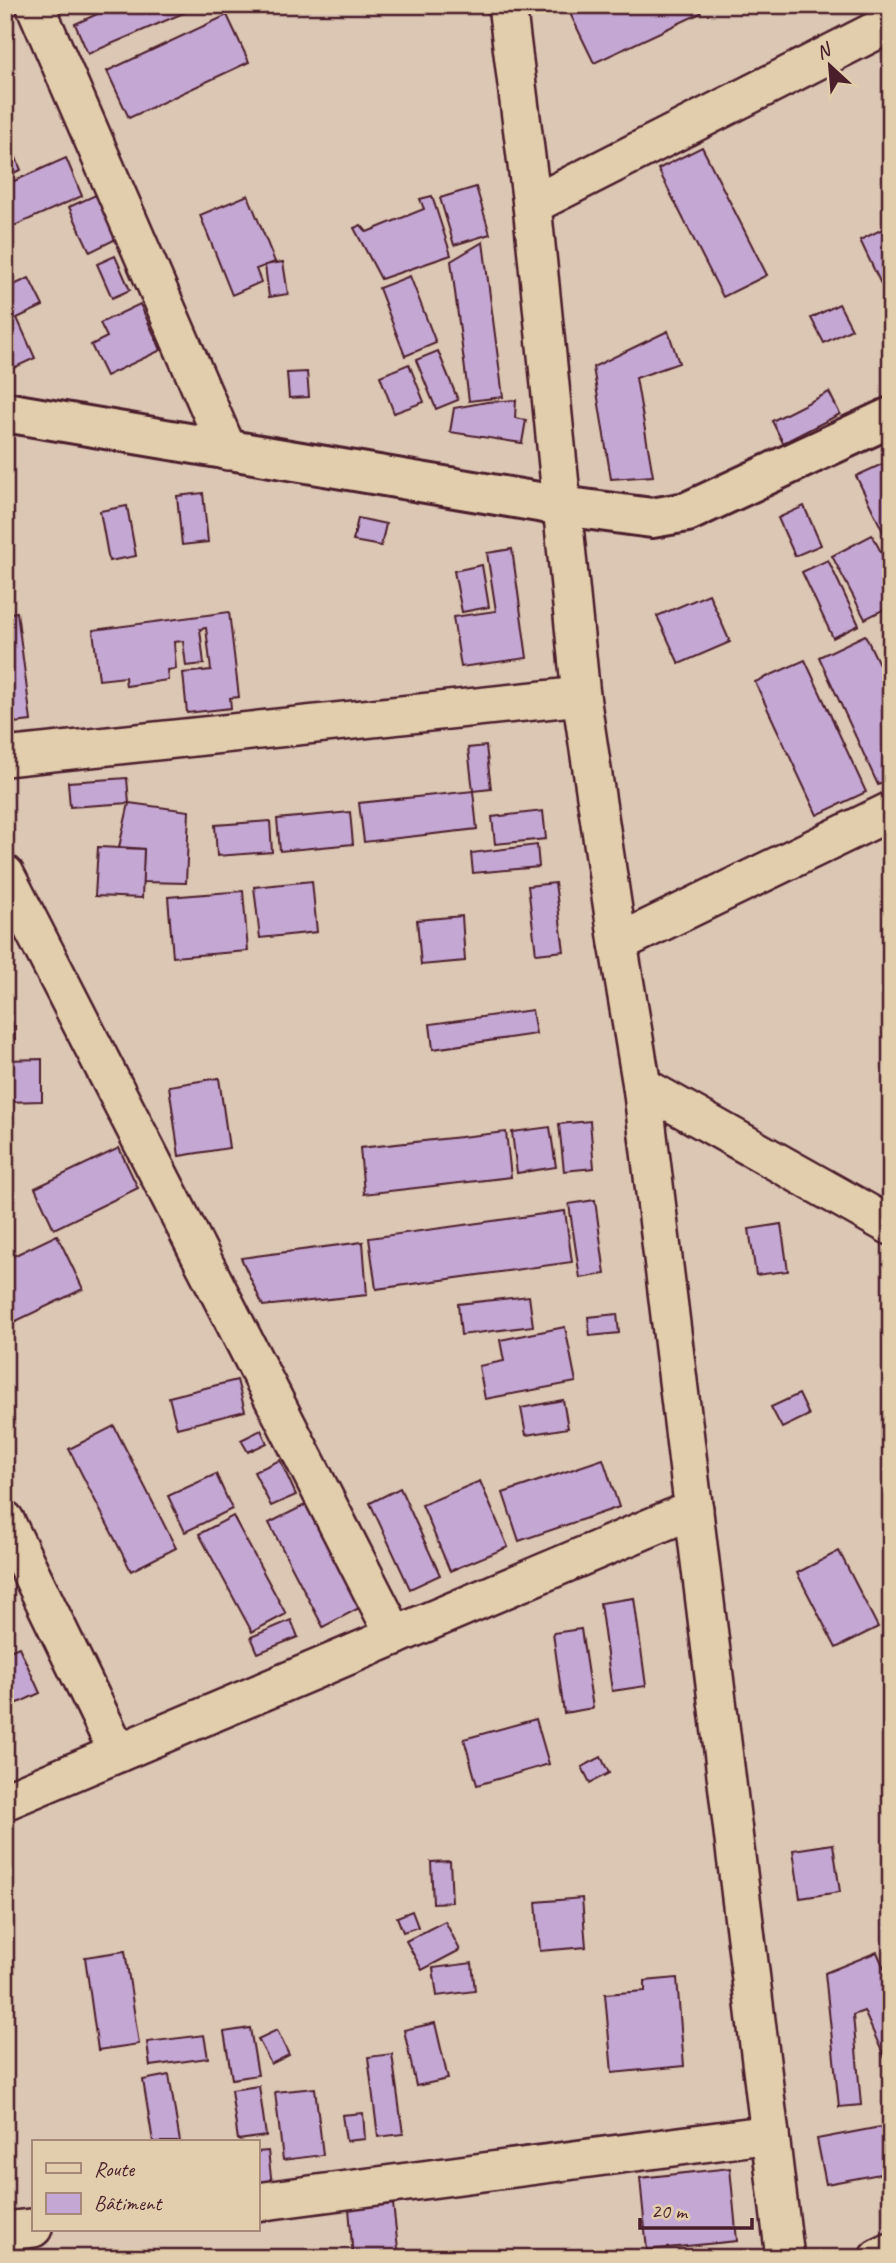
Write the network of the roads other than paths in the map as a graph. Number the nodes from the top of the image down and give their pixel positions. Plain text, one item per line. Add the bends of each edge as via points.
1 (34, 5) edge
2 (507, 5) edge
3 (891, 23) edge
4 (532, 205) junction
5 (5, 412) edge
6 (891, 417) edge
7 (228, 451) junction
8 (562, 506) junction
9 (581, 696) junction
10 (5, 757) edge
11 (891, 811) edge
12 (5, 874) edge
13 (618, 943) junction
14 (642, 1086) junction
15 (888, 1221) edge
16 (694, 1509) junction
17 (5, 1520) edge
18 (395, 1636) junction
19 (118, 1753) junction
20 (5, 1801) edge
21 (770, 2134) junction
22 (259, 2202) edge
23 (32, 2228) edge
24 (5, 2231) edge
25 (891, 2252) edge
26 (785, 2258) edge
27 (878, 2258) edge

1 - 7 street
2 - 4 street
3 - 4 street
4 - 8 street
5 - 7 main road
6 - 8 main road via 687,512 652,518
7 - 8 main road
8 - 9 street
9 - 10 street
9 - 13 street
11 - 13 street
12 - 18 street
13 - 14 street
14 - 15 street
14 - 16 street
16 - 18 street
16 - 21 street
17 - 19 street
18 - 19 street
19 - 20 street
21 - 22 street
21 - 26 street
23 - 24 street
25 - 27 street

